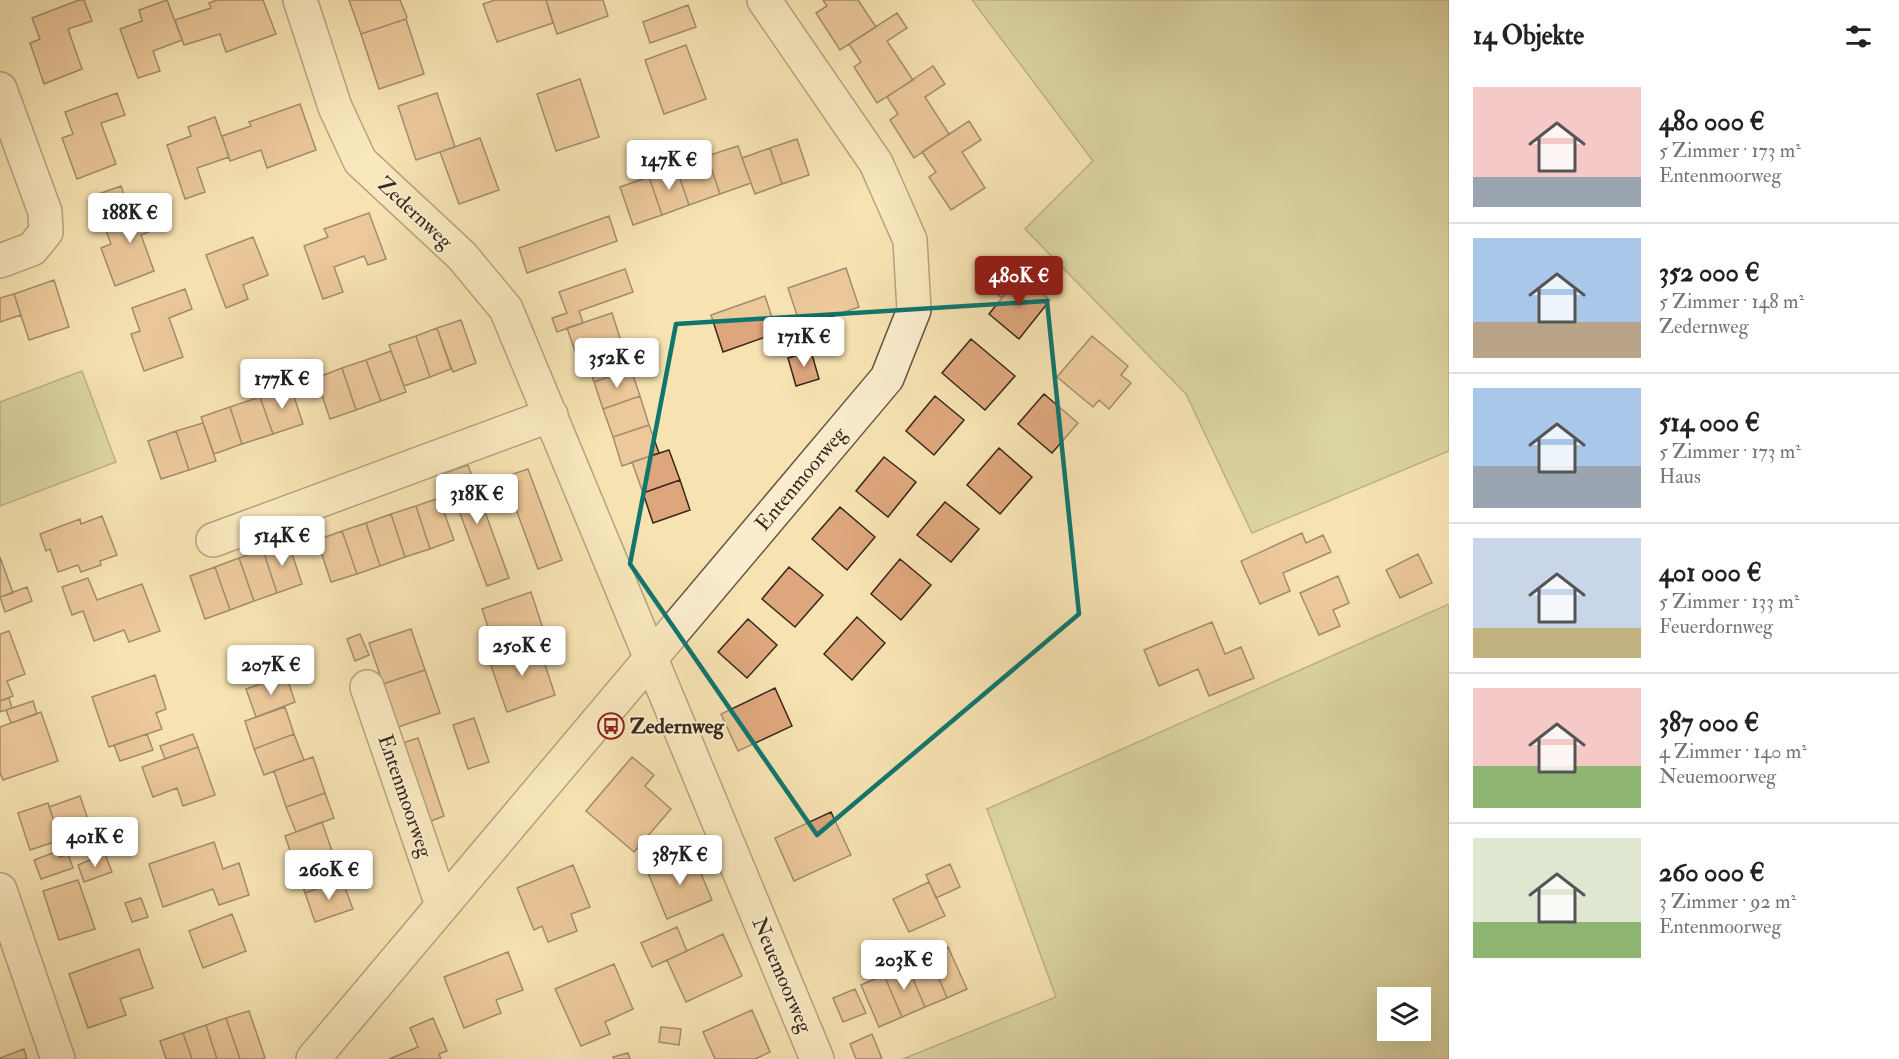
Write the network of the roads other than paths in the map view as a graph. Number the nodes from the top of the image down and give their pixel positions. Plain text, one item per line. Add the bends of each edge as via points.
1 (300, 0) edge
2 (764, 0) edge
3 (0, 89) edge
4 (0, 261) edge
5 (551, 415) junction
6 (213, 540) dead end
7 (652, 657) junction
8 (367, 687) dead end
9 (0, 890) edge
10 (442, 905) junction
11 (58, 1059) edge
12 (313, 1059) edge
13 (817, 1059) edge

1 - 5 street, Zedernweg via 335,107 360,161 462,256 506,309
2 - 7 street, Entenmoorweg via 876,163 910,240 914,310 887,378
3 - 4 street via 45,212 46,232 32,249
5 - 6 street
5 - 7 street, Zedernweg
7 - 10 street, Entenmoorweg
7 - 13 street, Neuemoorweg
8 - 10 street, Entenmoorweg
9 - 11 street
10 - 12 street, Entenmoorweg

